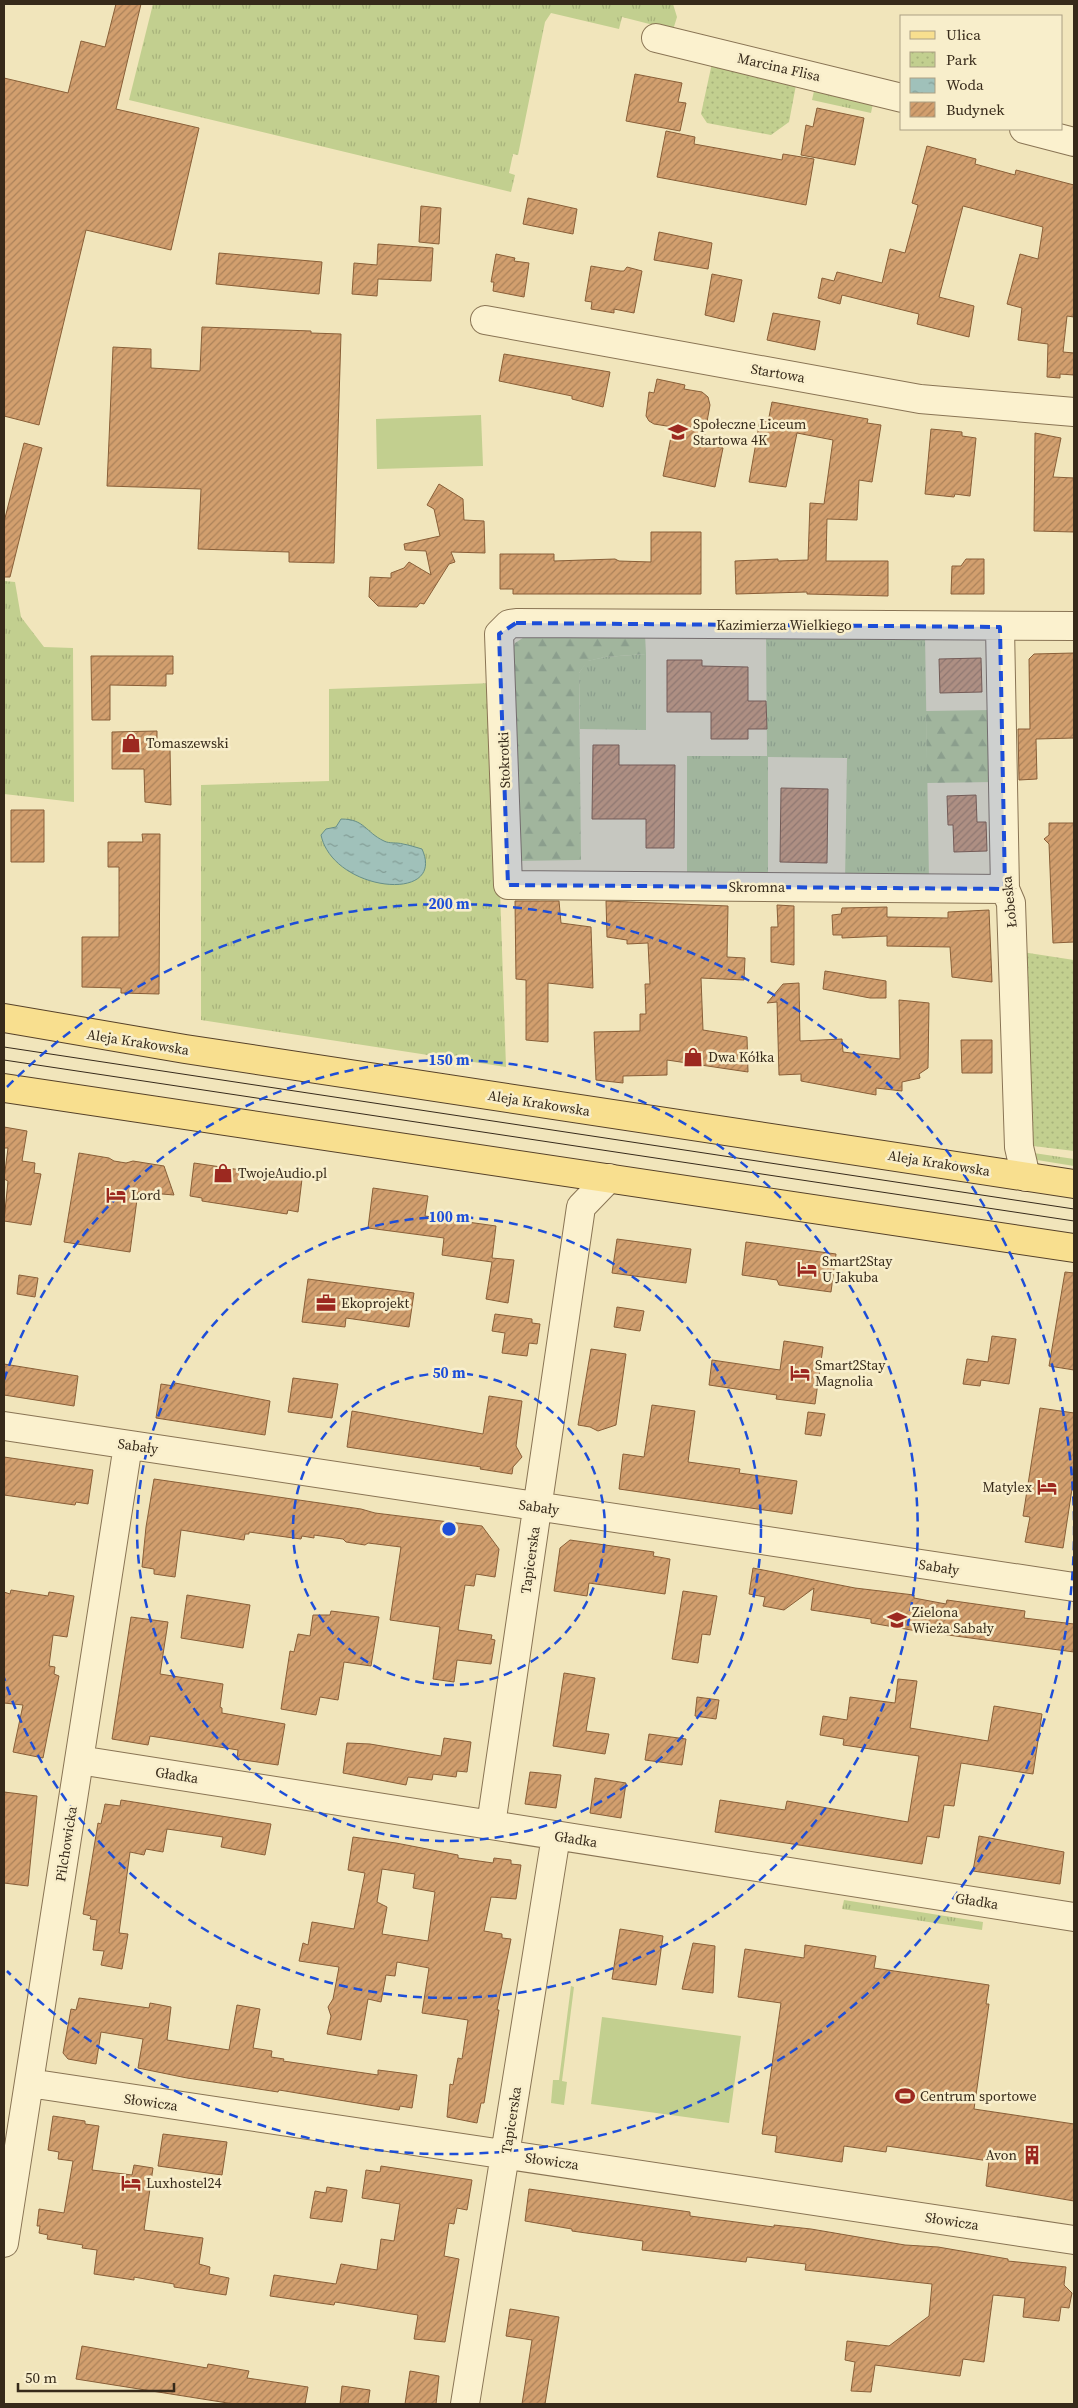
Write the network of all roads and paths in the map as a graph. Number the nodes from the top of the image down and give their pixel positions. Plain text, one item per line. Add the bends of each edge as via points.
1 (656, 38) dead end
2 (900, 98) edge
3 (1028, 130) edge
4 (1074, 142) edge
5 (484, 320) dead end
6 (1074, 412) edge
7 (1074, 626) edge
8 (1000, 627) junction
9 (499, 634) joint
10 (508, 885) joint
11 (1005, 889) junction
12 (4, 1018) edge
13 (4, 1088) edge
14 (564, 1171) junction
15 (1026, 1177) junction
16 (609, 1178) junction
17 (1074, 1184) edge
18 (581, 1207) junction
19 (1074, 1248) edge
20 (4, 1426) edge
21 (128, 1445) junction
22 (538, 1506) junction
23 (1074, 1587) edge
24 (79, 1760) junction
25 (491, 1825) junction
26 (556, 1836) junction
27 (1074, 1917) edge
28 (29, 2083) junction
29 (506, 2154) junction
30 (1074, 2240) edge
31 (4, 2243) edge
32 (465, 2404) edge

1 - 2 street, Marcina Flisa
3 - 4 street
5 - 6 street, Startowa via 920,399
7 - 8 street, Kazimierza Wielkiego
8 - 9 street, Kazimierza Wielkiego via 516,623 508,624
8 - 11 street, Łobeska
9 - 10 street, Stokrotki
10 - 11 street, Skromna
11 - 15 street, Łobeska via 1011,903 1019,1147
12 - 15 main road, Aleja Krakowska via 177,1048
13 - 14 main road
14 - 16 main road
14 - 18 street
15 - 17 main road, Aleja Krakowska
16 - 18 street
16 - 19 main road
18 - 22 street, Tapicerska
20 - 21 street, Sabały
21 - 22 street, Sabały
21 - 24 street, Pilchowicka
22 - 23 street, Sabały
22 - 25 street, Tapicerska
24 - 25 street, Gładka
24 - 28 street, Pilchowicka
25 - 26 street, Gładka
26 - 27 street, Gładka
26 - 29 street, Tapicerska
28 - 29 street, Słowicza
28 - 31 street, Pilchowicka
29 - 30 street, Słowicza
29 - 32 street, Tapicerska

